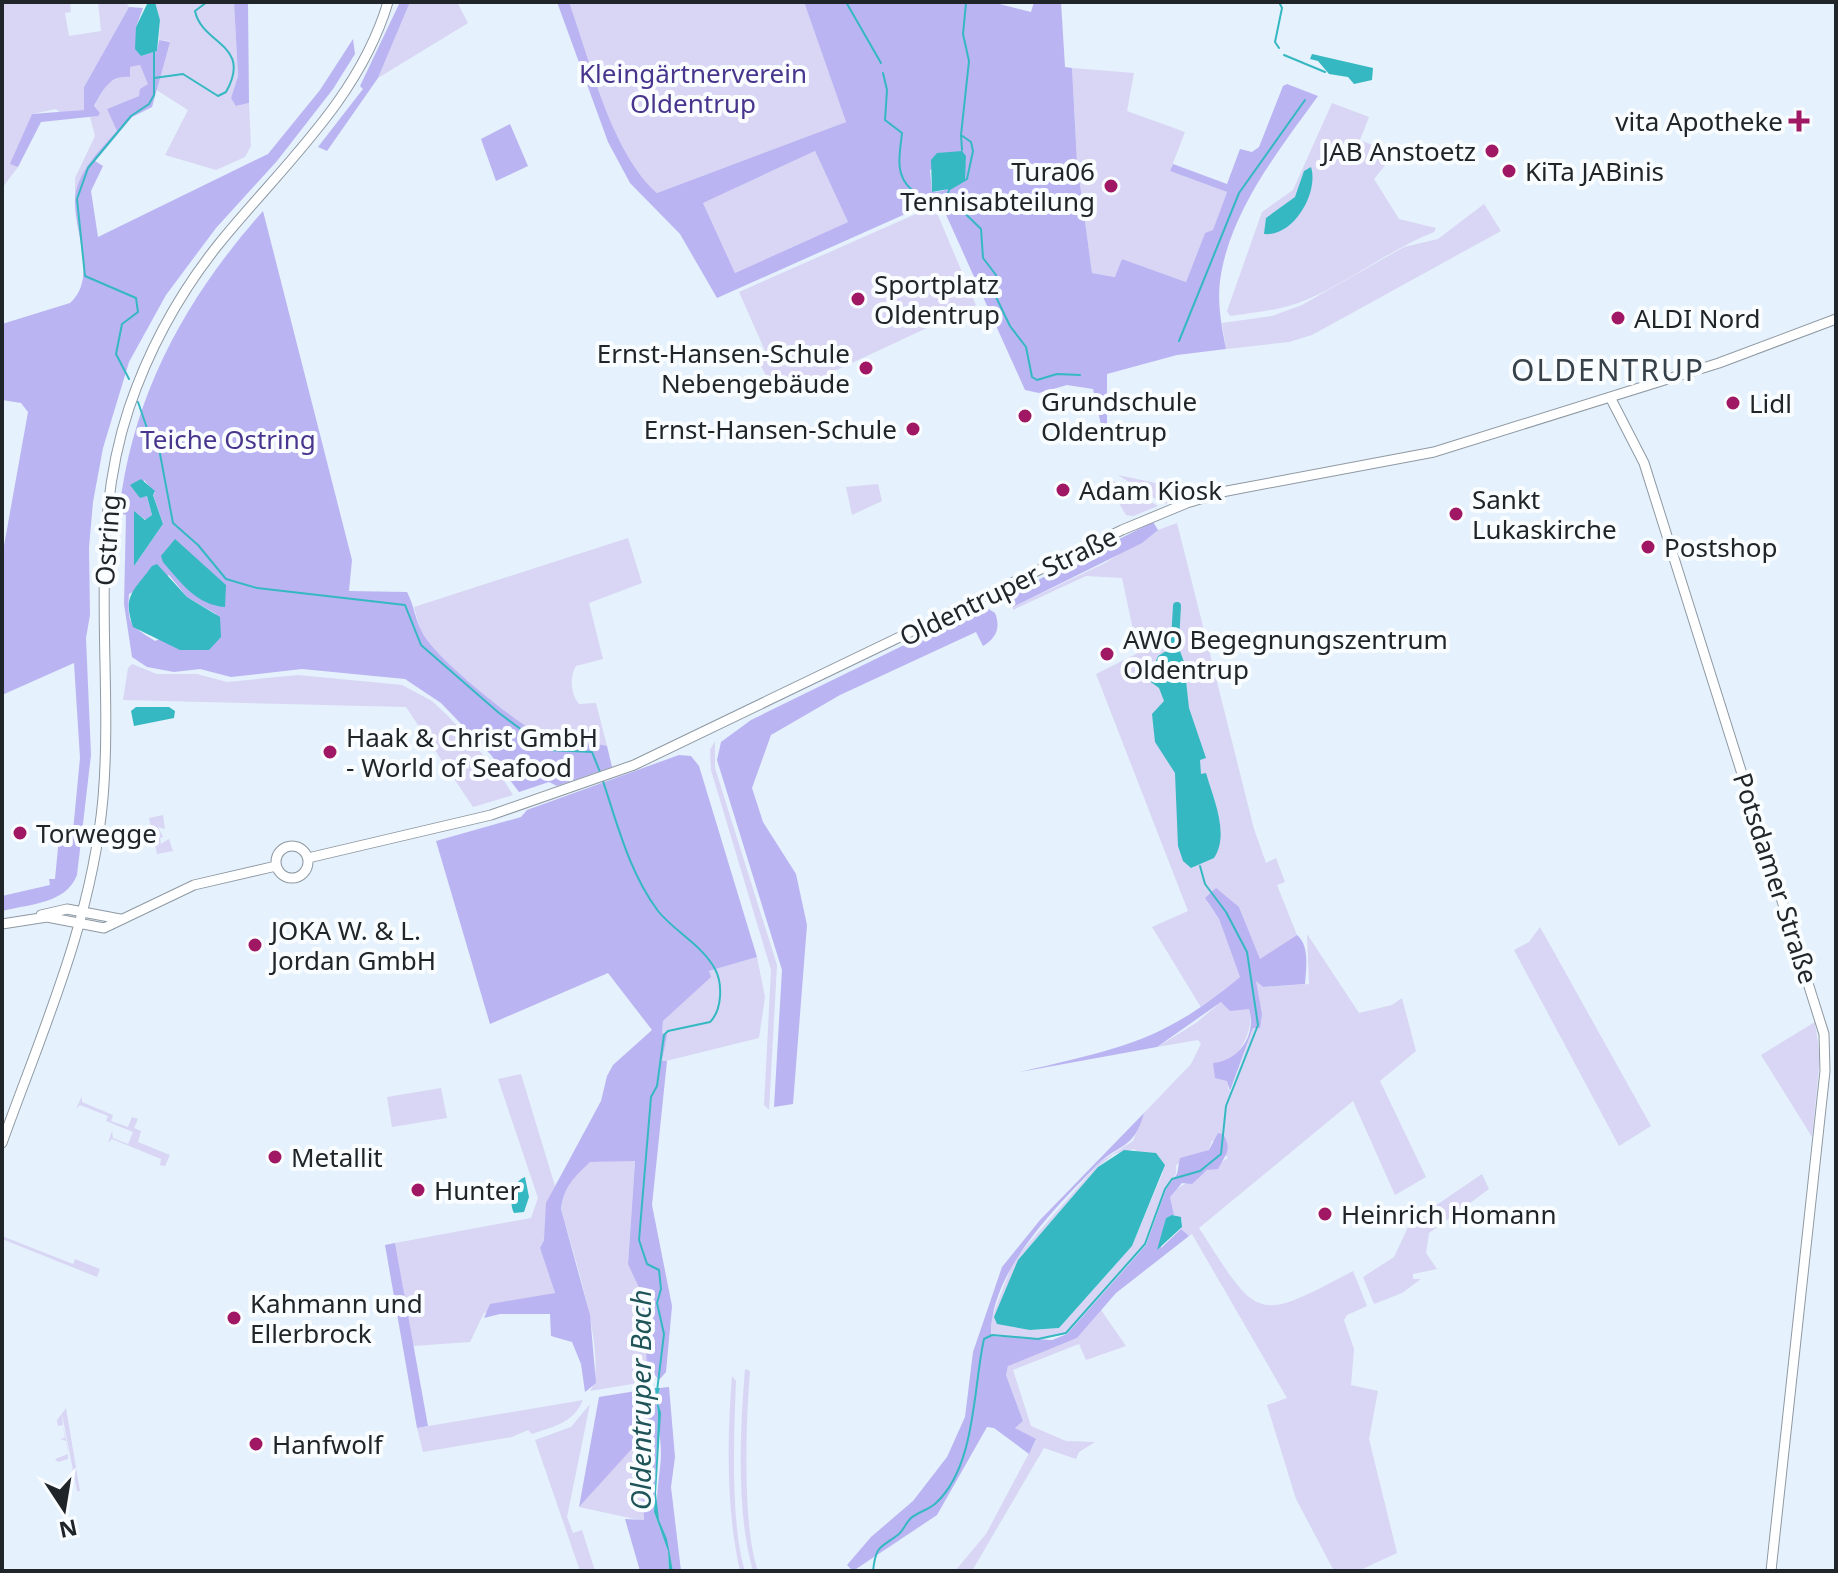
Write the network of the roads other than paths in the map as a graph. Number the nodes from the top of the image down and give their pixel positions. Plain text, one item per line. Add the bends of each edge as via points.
1 (388, 2) edge
2 (1836, 319) edge
3 (1610, 397) junction
4 (308, 858) junction
5 (276, 866) junction
6 (84, 913) junction
7 (37, 917) junction
8 (124, 919) junction
9 (2, 924) edge
10 (81, 925) junction
11 (2, 1143) edge
12 (1771, 1571) edge

1 - 6 street, Ostring via 372,44 330,114 188,287 149,358 129,409 110,488 104,542 105,767
2 - 3 street, Oldentruper Straße
3 - 4 street, Oldentruper Straße via 1421,456 1187,503 613,774 477,819
3 - 12 street, Potsdamer Straße via 1644,463 1824,1034
4 - 5 street via 306,871 295,878 283,876
4 - 5 street via 301,848 289,846 278,853
5 - 8 street via 194,885
6 - 7 street via 61,909
6 - 8 street
6 - 10 street, Ostring
7 - 9 street
7 - 10 street
8 - 10 street via 104,928
10 - 11 street, Ostring

